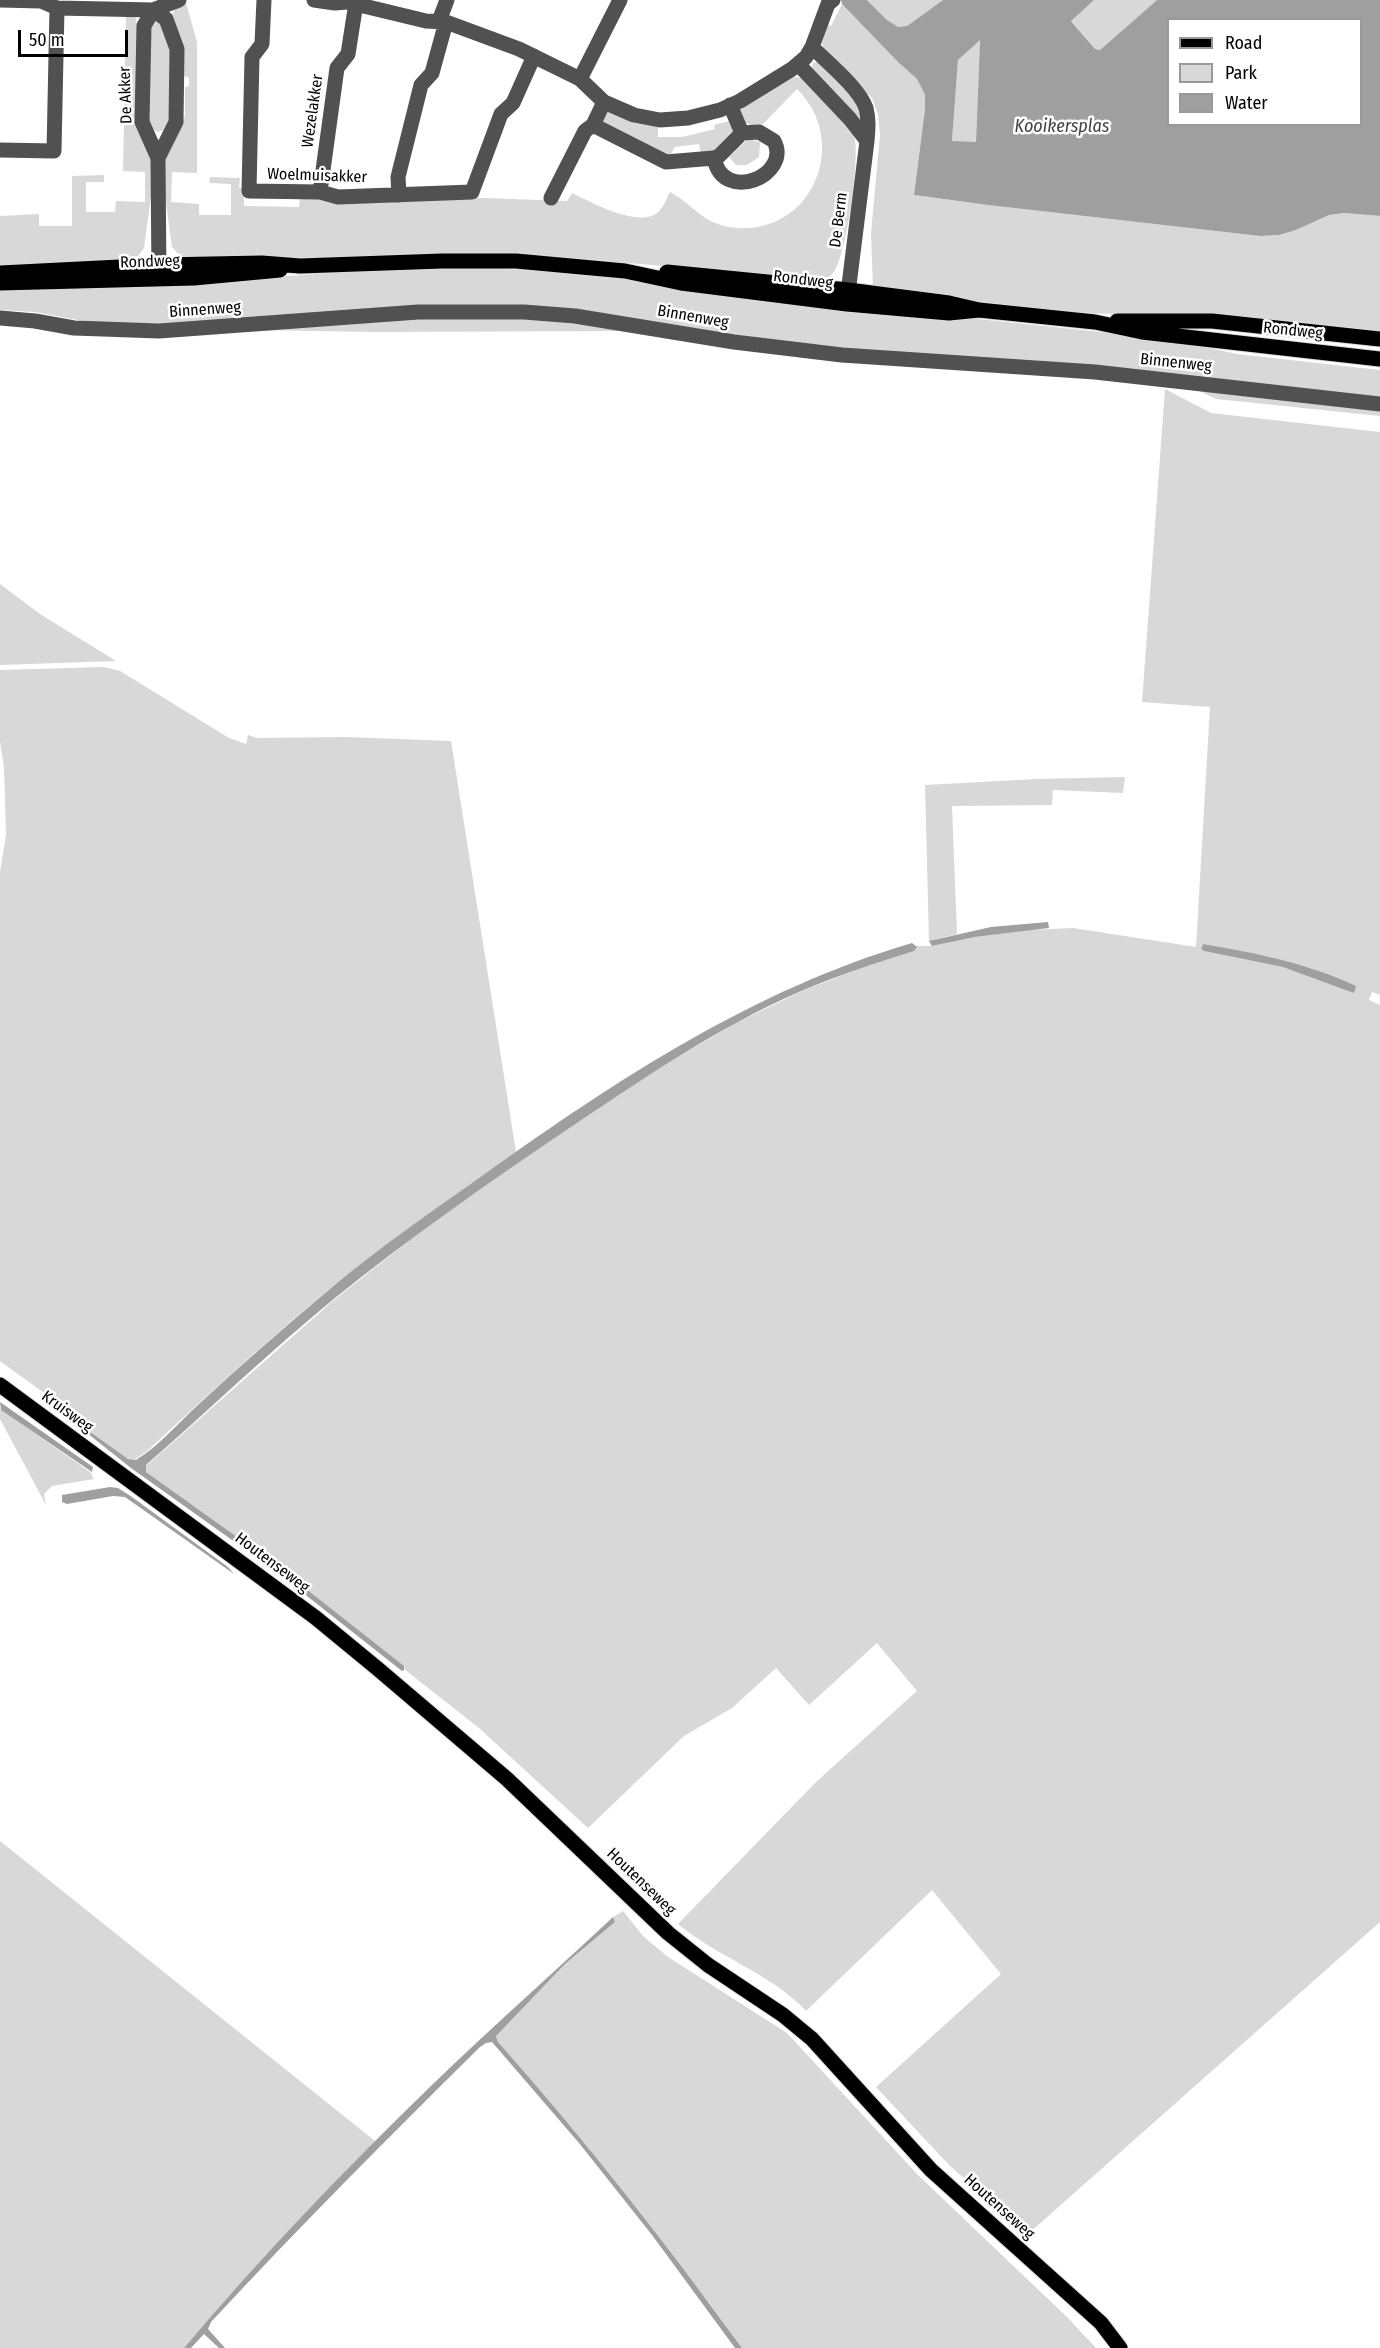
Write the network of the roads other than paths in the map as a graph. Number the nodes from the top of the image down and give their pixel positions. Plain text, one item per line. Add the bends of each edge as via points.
1 (0, 0) edge
2 (179, 0) edge
3 (264, 0) edge
4 (314, 0) edge
5 (447, 0) edge
6 (620, 0) edge
7 (827, 1) edge
8 (356, 3) junction
9 (153, 5) edge
10 (57, 8) junction
11 (442, 21) junction
12 (534, 56) junction
13 (805, 56) junction
14 (580, 79) junction
15 (604, 102) junction
16 (730, 105) junction
17 (593, 125) junction
18 (742, 133) junction
19 (867, 141) junction
20 (0, 150) edge
21 (158, 158) junction
22 (714, 158) junction
23 (320, 192) junction
24 (399, 195) junction
25 (551, 198) dead end
26 (0, 273) edge
27 (159, 273) junction
28 (0, 284) edge
29 (848, 297) junction
30 (0, 318) edge
31 (1095, 322) junction
32 (1380, 339) edge
33 (1380, 359) edge
34 (1380, 404) edge
35 (0, 1385) edge
36 (113, 1467) joint
37 (1120, 2348) edge

1 - 10 street via 41,1
2 - 9 street
3 - 23 street, Woelmuisakker via 262,44 252,57 249,191
4 - 8 street
5 - 11 street
6 - 14 street
7 - 13 street
8 - 11 street via 426,21
8 - 23 street, Wezelakker via 348,54 337,68
9 - 10 street
9 - 21 street, De Akker via 144,26 141,122
9 - 21 street, De Akker via 166,19 177,49 176,122
10 - 20 street via 54,151
11 - 12 street
11 - 24 street via 432,73 421,85 398,177
12 - 14 street
12 - 24 street, Woelmuisakker via 513,103 501,114 472,192
13 - 16 street via 775,80
13 - 19 street
13 - 19 street, De Berm via 862,99 868,118
14 - 15 street
15 - 16 street via 634,115 660,120 688,118
15 - 17 street
16 - 18 street
17 - 22 street via 666,162
17 - 25 street via 585,131
18 - 22 street
18 - 22 street via 759,132 774,141 777,152 770,171 750,182 732,181 721,175
19 - 29 street, De Berm
21 - 27 street, De Akker
23 - 24 street, Woelmuisakker via 338,197
26 - 27 main road, Rondweg
27 - 28 main road, Rondweg
27 - 29 main road, Rondweg via 262,263 300,266 485,260 682,273
29 - 31 main road, Rondweg via 949,303 979,310
30 - 34 street, Binnenweg via 74,328 159,331 418,312 524,312 842,355 1095,372
31 - 32 main road, Rondweg via 1212,321
31 - 33 main road, Rondweg via 1142,332
35 - 36 main road, Kruisweg
36 - 37 main road, Houtenseweg via 316,1618 507,1779 668,1933 812,2039 931,2170 1101,2323

